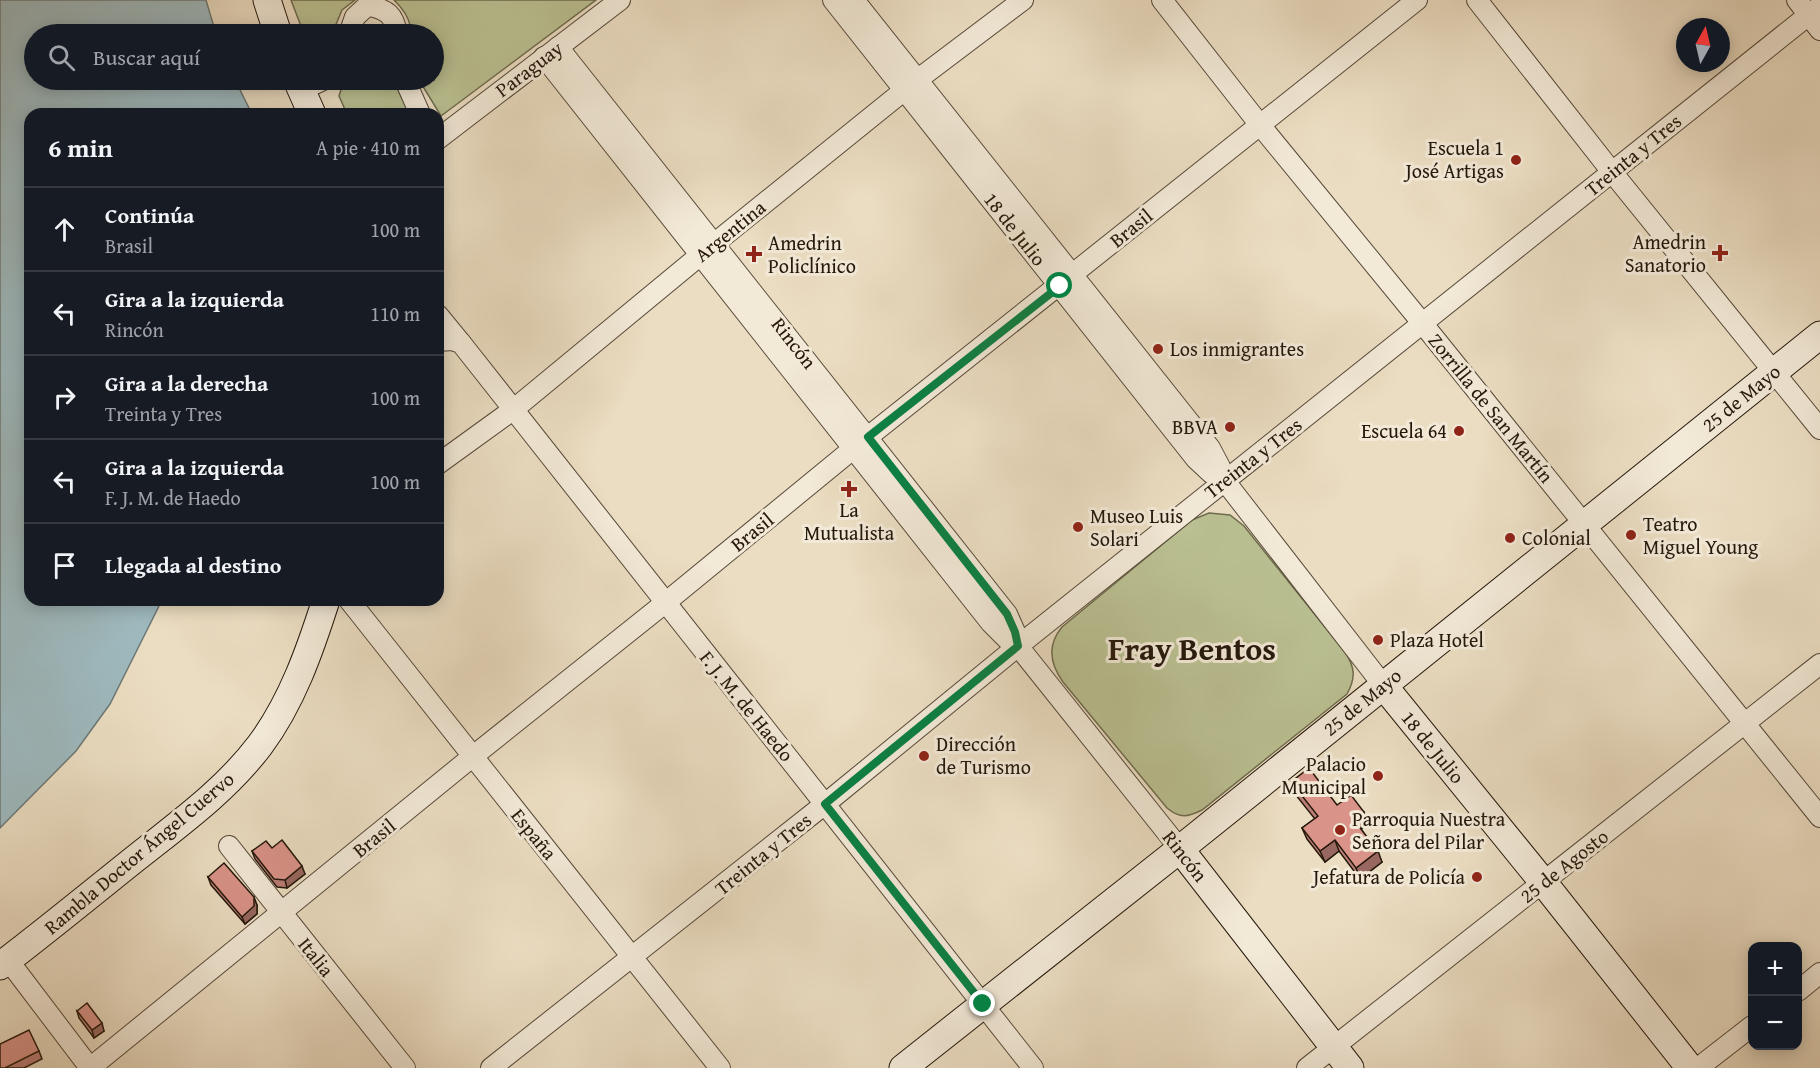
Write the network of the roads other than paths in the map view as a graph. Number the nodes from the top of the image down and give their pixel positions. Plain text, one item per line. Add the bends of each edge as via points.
1 (267, 0) edge
2 (620, 0) edge
3 (833, 0) edge
4 (854, 0) edge
5 (1023, 0) edge
6 (1162, 0) edge
7 (1417, 0) edge
8 (1477, 0) edge
9 (1811, 13) edge
10 (275, 24) edge
11 (352, 24) edge
12 (395, 24) edge
13 (551, 52) junction
14 (911, 85) junction
15 (308, 90) edge
16 (409, 90) edge
17 (311, 108) edge
18 (417, 108) edge
19 (1260, 125) junction
20 (444, 134) edge
21 (1612, 172) junction
22 (708, 249) junction
23 (1066, 280) junction
24 (444, 323) edge
25 (1423, 324) junction
26 (1820, 335) edge
27 (444, 341) edge
28 (460, 343) junction
29 (1774, 371) junction
30 (514, 409) junction
31 (1820, 429) edge
32 (861, 442) junction
33 (444, 460) edge
34 (1224, 480) junction
35 (1583, 523) junction
36 (665, 603) junction
37 (324, 606) edge
38 (354, 606) edge
39 (1018, 646) junction
40 (1820, 664) edge
41 (1383, 685) junction
42 (1745, 724) junction
43 (472, 757) junction
44 (825, 804) junction
45 (1820, 817) edge
46 (229, 846) dead end
47 (1180, 849) junction
48 (1544, 882) junction
49 (281, 914) junction
50 (633, 957) junction
51 (4, 963) edge
52 (1820, 973) edge
53 (1802, 987) edge
54 (983, 1004) junction
55 (1748, 1029) edge
56 (1333, 1047) junction
57 (90, 1068) edge
58 (405, 1068) edge
59 (491, 1068) edge
60 (720, 1068) edge
61 (903, 1068) edge
62 (1033, 1068) edge
63 (1307, 1068) edge
64 (1350, 1068) edge
65 (1690, 1068) edge
66 (1698, 1068) edge

1 - 10 street
2 - 13 street, Paraguay
3 - 14 street, 18 de Julio
4 - 14 street, 18 de Julio
5 - 14 street, Argentina
6 - 19 street, Zorrilla de San Martín
7 - 19 street, Brasil
8 - 21 street
9 - 21 street, Treinta y Tres
11 - 12 street via 368,5 384,9
13 - 20 street, Paraguay
13 - 22 street, Rincón
14 - 22 street, Argentina
14 - 23 street, 18 de Julio
15 - 17 street
16 - 18 street
19 - 23 street, Brasil
19 - 25 street, Zorrilla de San Martín
21 - 25 street, Treinta y Tres
21 - 29 street
22 - 30 street, Argentina
22 - 32 street, Rincón
23 - 32 street, Brasil
23 - 34 street, 18 de Julio via 1196,459
24 - 28 street, F. J. M. de Haedo
25 - 34 street, Treinta y Tres
25 - 35 street, Zorrilla de San Martín
26 - 29 street, 25 de Mayo
27 - 28 street
28 - 30 street, F. J. M. de Haedo
29 - 31 street
29 - 35 street, 25 de Mayo
30 - 33 street, Argentina
30 - 36 street, F. J. M. de Haedo
32 - 36 street, Brasil
32 - 39 street, Rincón via 1007,614
34 - 39 street, Treinta y Tres
34 - 41 street, 18 de Julio
35 - 41 street, 25 de Mayo
35 - 42 street, Zorrilla de San Martín
36 - 43 street, Brasil
36 - 44 street, F. J. M. de Haedo
37 - 51 street, Rambla Doctor Ángel Cuervo via 287,701 246,763 197,810
38 - 43 street, España
39 - 44 street, Treinta y Tres
39 - 47 street, Rincón
40 - 42 street, 25 de Agosto
41 - 47 street, 25 de Mayo
41 - 48 street, 18 de Julio
42 - 45 street, Zorrilla de San Martín
42 - 48 street, 25 de Agosto
43 - 49 street, Brasil
43 - 50 street, España
44 - 50 street, Treinta y Tres
44 - 54 street, F. J. M. de Haedo
46 - 49 street, Italia
47 - 54 street, 25 de Mayo
47 - 56 street, Rincón
48 - 56 street, 25 de Agosto
48 - 65 street, 18 de Julio
49 - 57 street, Brasil
49 - 58 street, Italia
50 - 59 street, Treinta y Tres
50 - 60 street, España
51 - 57 street
52 - 53 street
54 - 61 street, 25 de Mayo
54 - 62 street, F. J. M. de Haedo
55 - 66 street
56 - 63 street, 25 de Agosto
56 - 64 street, Rincón

